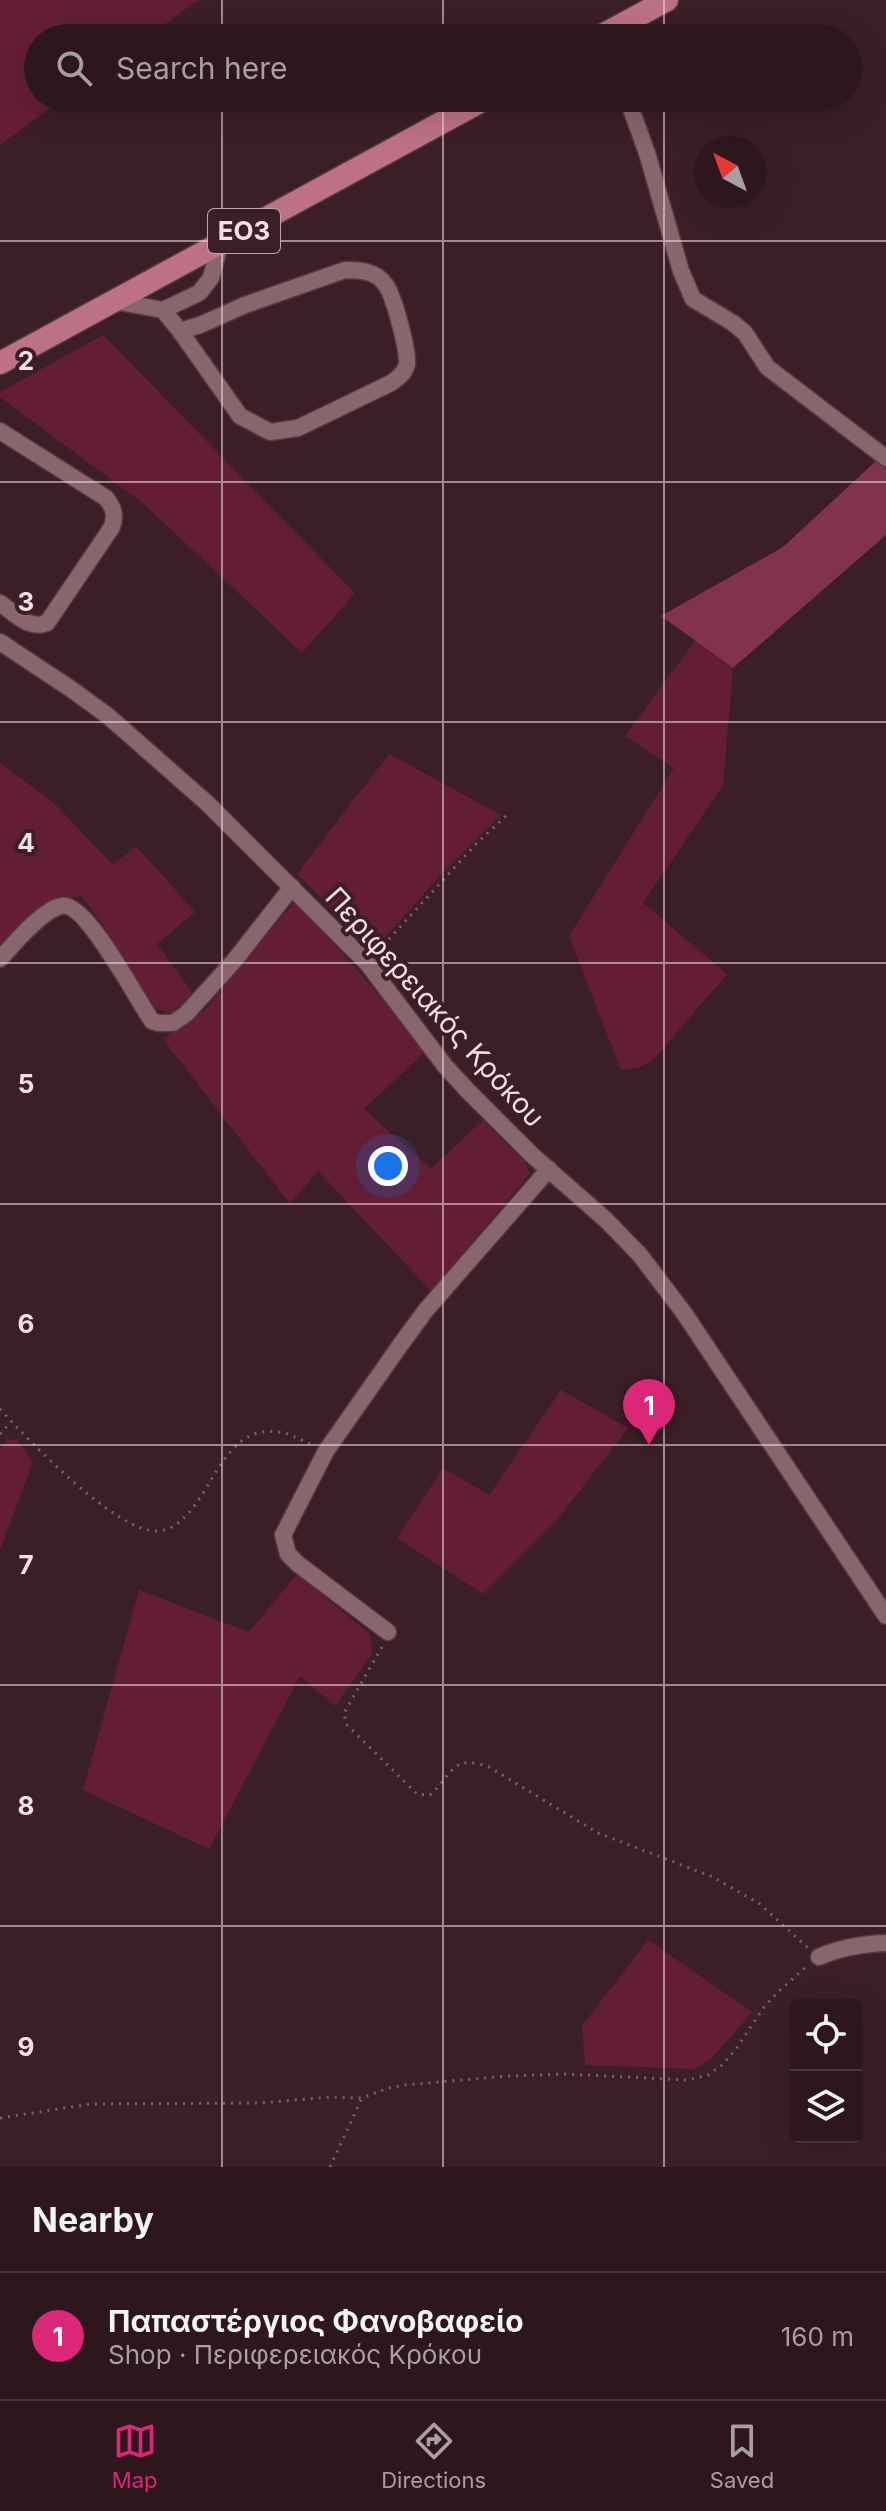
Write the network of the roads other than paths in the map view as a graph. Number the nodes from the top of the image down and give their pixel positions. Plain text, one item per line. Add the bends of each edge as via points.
1 (667, 0) edge
2 (623, 24) edge
3 (461, 112) edge
4 (632, 112) edge
5 (220, 244) junction
6 (114, 301) junction
7 (163, 310) junction
8 (180, 331) junction
9 (0, 363) edge
10 (0, 431) edge
11 (886, 458) edge
12 (0, 603) edge
13 (0, 642) edge
14 (292, 887) junction
15 (0, 959) edge
16 (549, 1169) junction
17 (886, 1616) edge
18 (388, 1632) road end
19 (886, 1943) edge
20 (819, 1957) road end

1 - 2 main road
3 - 5 main road, ΕΟ3
4 - 11 street via 693,299 733,323 767,367
5 - 6 main road, ΕΟ3
5 - 7 street via 206,286
6 - 7 street
6 - 9 main road, ΕΟ3
7 - 8 street
8 - 8 street via 345,270 362,269 384,281 391,293 407,365 391,383 298,428 270,432 240,416
10 - 12 street via 106,498 115,516 47,623 30,625
13 - 14 street, Περιφερειακός Κρόκου via 108,716
14 - 15 street via 220,978 173,1023 152,1021 84,916 69,906 45,915
14 - 16 street, Περιφερειακός Κρόκου via 367,963 445,1066
16 - 17 street, Περιφερειακός Κρόκου via 606,1220 662,1283
16 - 18 street via 426,1310 326,1451 283,1535 288,1554 298,1564
19 - 20 street via 836,1949

